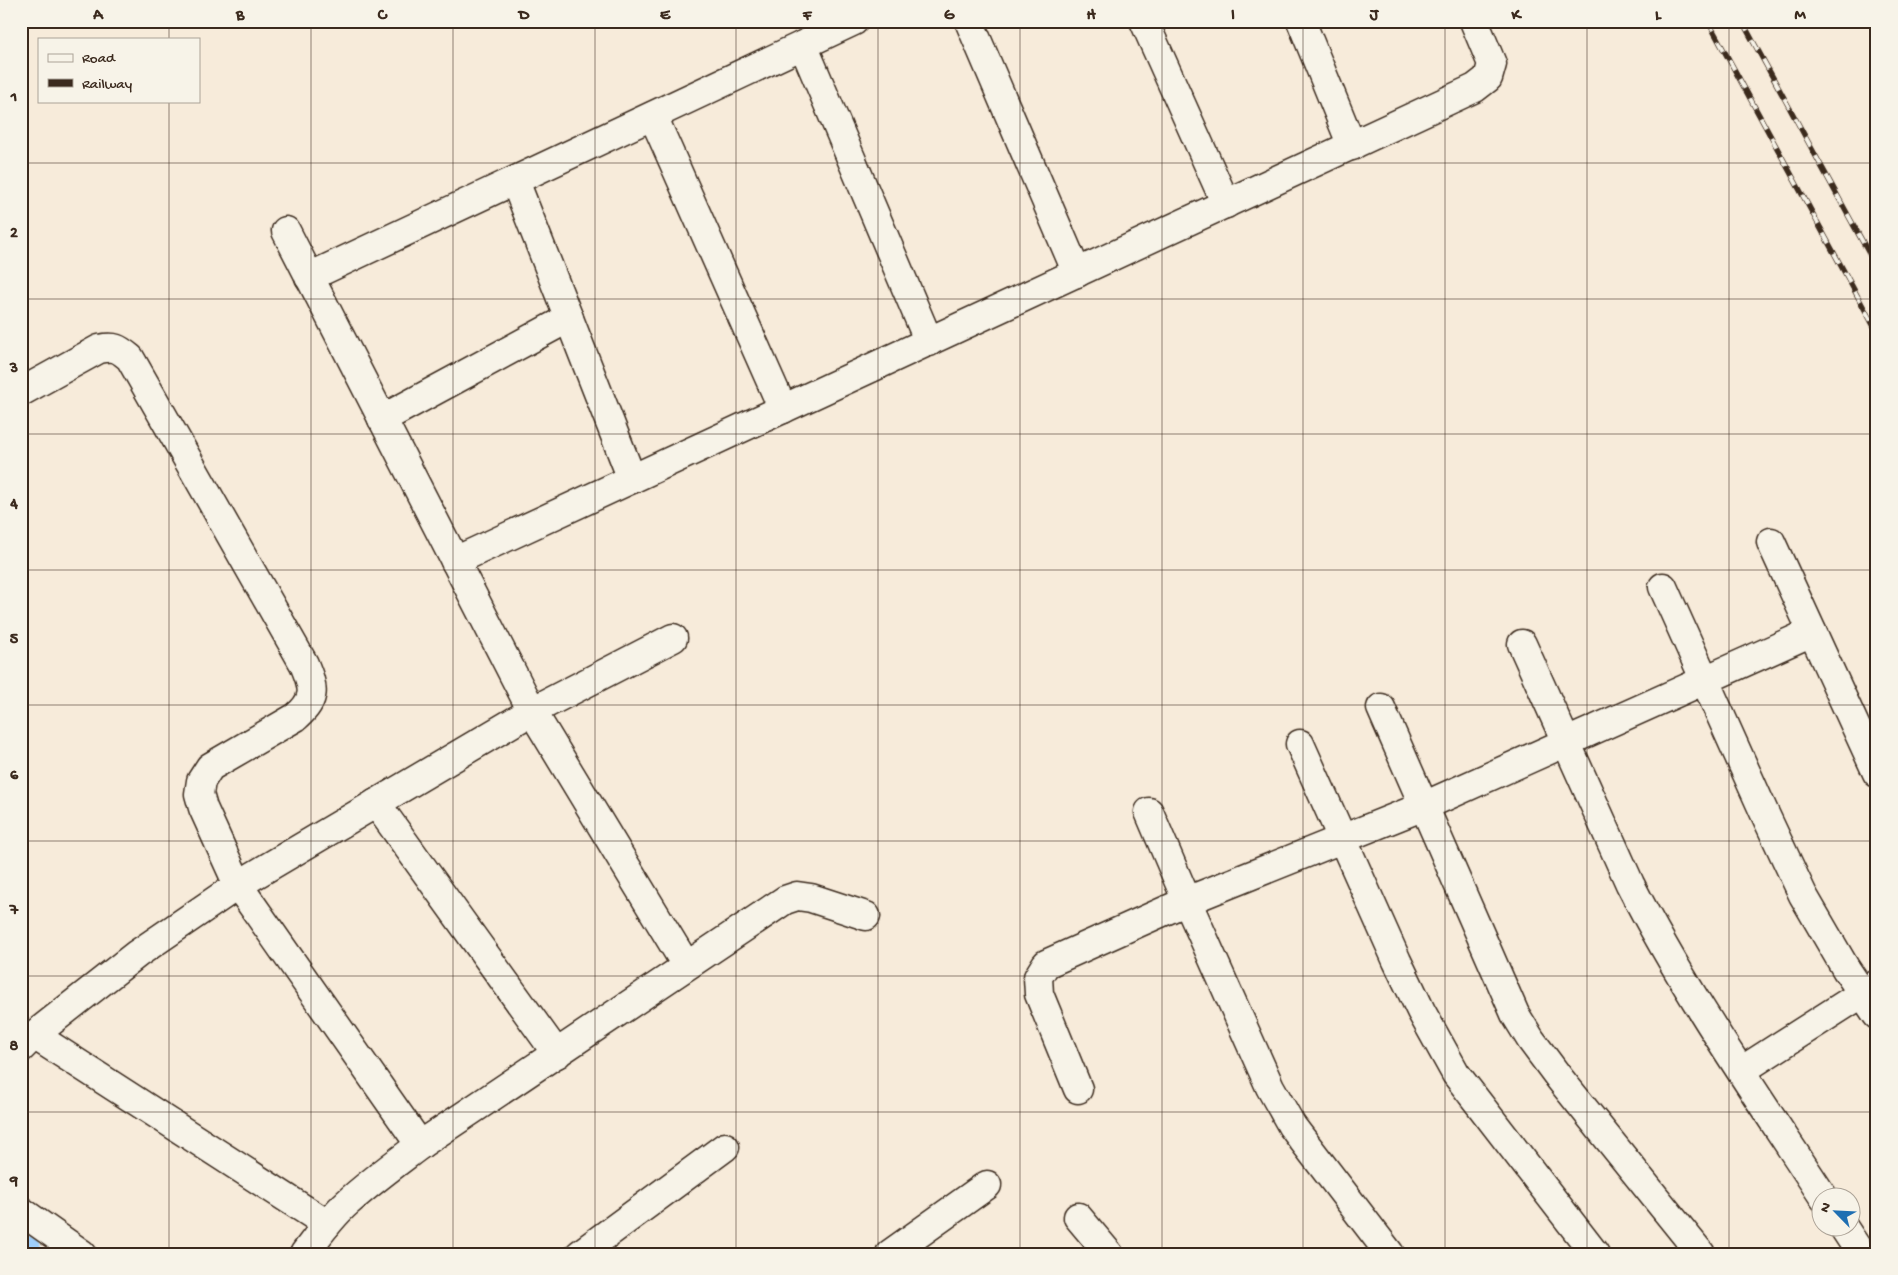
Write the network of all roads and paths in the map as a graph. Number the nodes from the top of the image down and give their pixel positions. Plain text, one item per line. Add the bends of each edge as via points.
1 (854, 21) edge
2 (969, 21) edge
3 (1144, 21) edge
4 (1301, 21) edge
5 (1474, 21) edge
6 (803, 45) junction
7 (652, 116) junction
8 (1352, 146) junction
9 (515, 181) junction
10 (1226, 204) junction
11 (286, 232) dead end
12 (1077, 273) junction
13 (309, 277) junction
14 (569, 318) junction
15 (929, 342) junction
16 (21, 392) edge
17 (784, 409) junction
18 (382, 419) junction
19 (632, 479) junction
20 (1771, 542) dead end
21 (455, 561) junction
22 (1663, 587) dead end
23 (1812, 632) junction
24 (674, 638) dead end
25 (1522, 644) dead end
26 (1705, 680) junction
27 (1381, 708) dead end
28 (532, 711) junction
29 (1566, 742) junction
30 (1300, 744) dead end
31 (1877, 773) edge
32 (376, 803) junction
33 (1424, 806) junction
34 (1149, 812) dead end
35 (1342, 838) junction
36 (238, 885) junction
37 (1187, 901) junction
38 (866, 916) dead end
39 (686, 965) junction
40 (1872, 997) edge
41 (28, 1042) edge
42 (557, 1054) junction
43 (1741, 1071) junction
44 (1078, 1089) dead end
45 (420, 1145) junction
46 (725, 1147) dead end
47 (987, 1186) dead end
48 (1817, 1188) edge
49 (21, 1211) edge
50 (1078, 1217) dead end
51 (327, 1224) junction
52 (1851, 1238) edge
53 (894, 1253) edge
54 (82, 1254) edge
55 (304, 1254) edge
56 (580, 1254) edge
57 (1108, 1254) edge
58 (1390, 1254) edge
59 (1595, 1254) edge
60 (1701, 1254) edge
61 (1861, 1254) edge

1 - 6 street
2 - 12 street
3 - 10 street
4 - 8 street
5 - 8 street via 1492,64 1488,78 1475,88
6 - 7 street
6 - 15 street
7 - 9 street
7 - 17 street
8 - 10 street
9 - 13 street
9 - 14 street
10 - 12 street
11 - 13 street
12 - 15 street
13 - 18 street
14 - 18 street
14 - 19 street
15 - 17 street
16 - 36 street via 100,350 112,347 130,358 304,664 312,684 307,708 210,767 201,781 199,794
17 - 19 street
18 - 21 street
19 - 21 street
20 - 23 street
21 - 28 street
22 - 26 street
23 - 26 street
23 - 31 street
24 - 28 street
25 - 29 street
26 - 29 street
26 - 40 street via 1804,895 1827,937
27 - 33 street
28 - 32 street
28 - 39 street
29 - 33 street
29 - 43 street via 1649,920
30 - 35 street
32 - 36 street
32 - 42 street
33 - 35 street
33 - 60 street via 1512,1006 1531,1040
34 - 37 street
35 - 37 street
35 - 59 street via 1405,978 1456,1074
36 - 41 street via 137,954
36 - 45 street
37 - 44 street via 1062,955 1046,964 1038,977 1039,994
37 - 58 street via 1252,1049 1292,1126
38 - 39 street via 797,896 785,900
39 - 42 street
40 - 43 street
41 - 51 street
42 - 45 street
43 - 48 street
45 - 51 street via 368,1184
46 - 56 street
47 - 53 street
49 - 54 street
50 - 57 street
51 - 55 street
52 - 61 street

